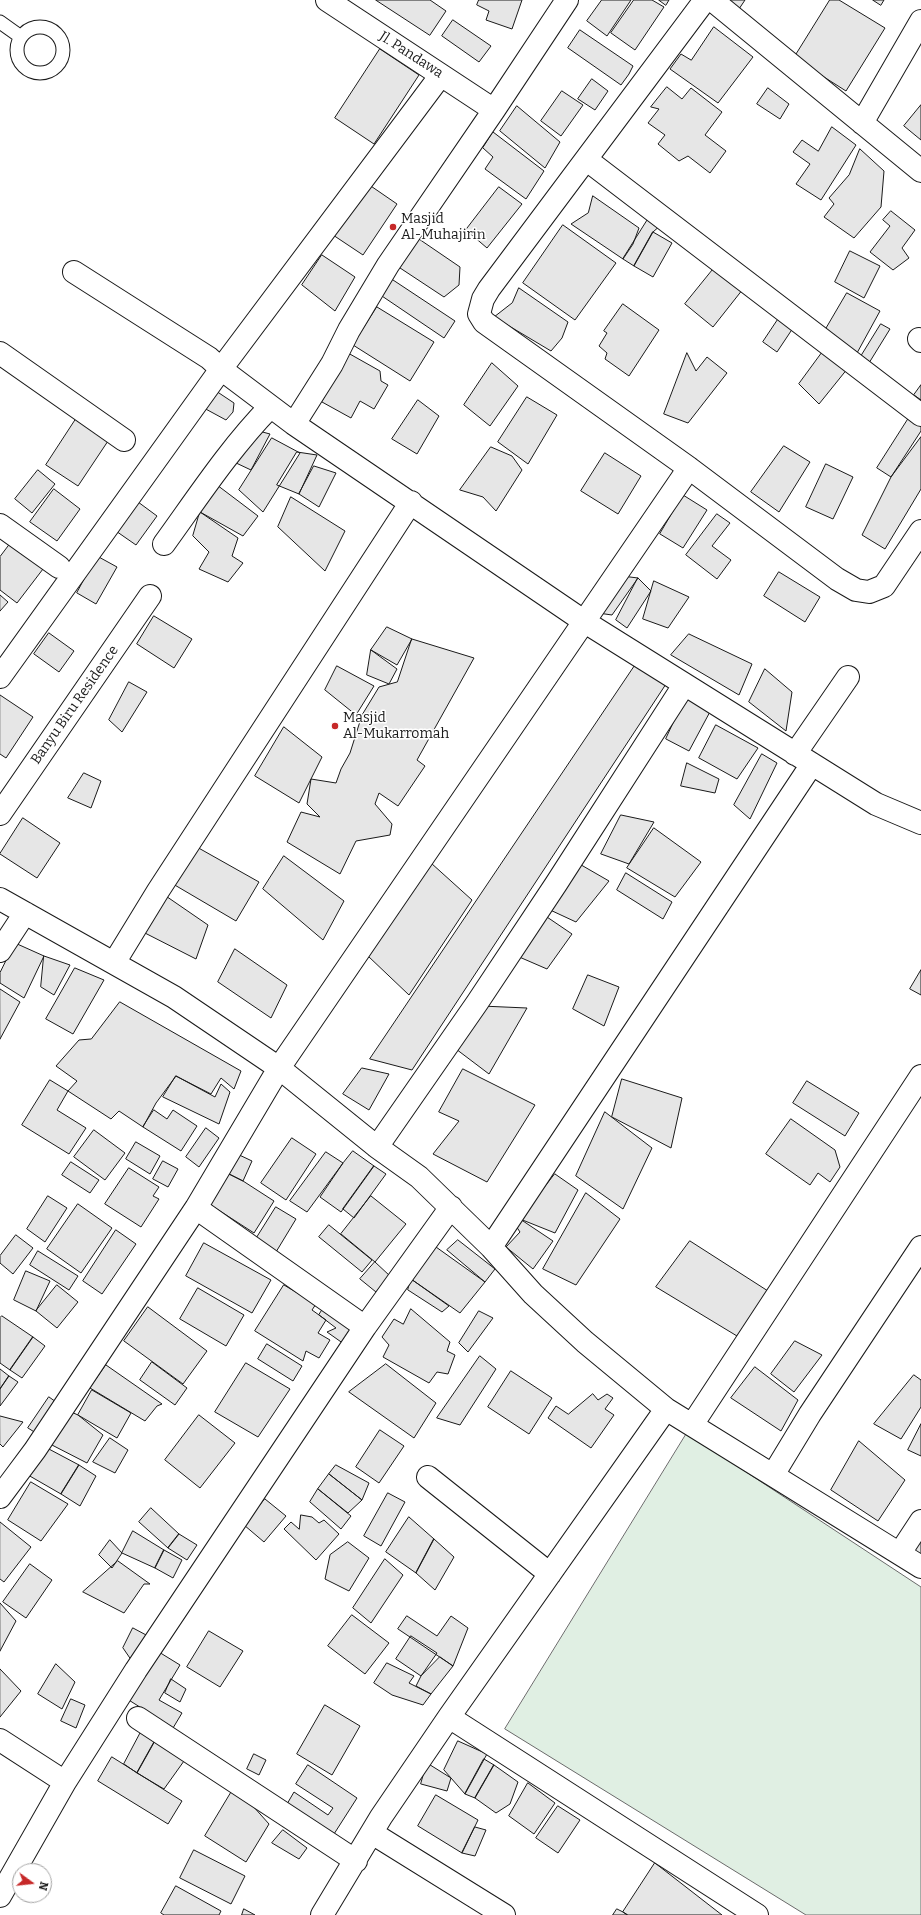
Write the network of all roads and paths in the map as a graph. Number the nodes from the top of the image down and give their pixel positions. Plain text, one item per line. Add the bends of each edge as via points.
1 (327, 0) edge
2 (705, 0) edge
3 (712, 0) edge
4 (562, 1) edge
5 (921, 21) edge
6 (0, 22) edge
7 (21, 37) dead end
8 (441, 75) junction
9 (494, 110) junction
10 (862, 123) junction
11 (587, 160) junction
12 (921, 171) edge
13 (74, 272) dead end
14 (0, 353) edge
15 (221, 369) junction
16 (270, 407) junction
17 (921, 415) edge
18 (294, 424) junction
19 (124, 440) dead end
20 (690, 468) junction
21 (411, 502) junction
22 (0, 525) edge
23 (921, 531) edge
24 (164, 544) dead end
25 (59, 567) dead end
26 (150, 596) dead end
27 (585, 622) junction
28 (0, 677) edge
29 (848, 677) dead end
30 (684, 684) junction
31 (804, 759) junction
32 (0, 814) edge
33 (921, 823) edge
34 (0, 899) edge
35 (25, 913) junction
36 (0, 951) edge
37 (114, 962) junction
38 (279, 1068) junction
39 (921, 1076) edge
40 (377, 1147) junction
41 (451, 1207) junction
42 (196, 1208) junction
43 (491, 1247) junction
44 (921, 1247) edge
45 (365, 1327) junction
46 (666, 1409) junction
47 (692, 1424) junction
48 (773, 1475) junction
49 (428, 1477) dead end
50 (0, 1498) edge
51 (921, 1521) edge
52 (900, 1553) junction
53 (921, 1566) edge
54 (550, 1574) junction
55 (449, 1717) junction
56 (138, 1718) dead end
57 (0, 1740) edge
58 (64, 1782) junction
59 (372, 1833) junction
60 (356, 1861) junction
61 (0, 1896) edge
62 (322, 1915) edge
63 (504, 1915) edge
64 (757, 1915) edge

1 - 8 street, Jl. Pandawa
2 - 11 street
3 - 10 street
4 - 9 street
5 - 10 street
6 - 7 lane
8 - 9 street, Jl. Pandawa
8 - 15 street
9 - 18 street via 388,265 332,364
10 - 12 street
11 - 17 street
11 - 20 street via 488,288 479,314 484,322
13 - 15 street via 209,358
14 - 19 street
15 - 16 street
15 - 28 street
16 - 18 street
16 - 24 street via 225,459
18 - 21 street
20 - 23 street via 856,590 869,592 884,586
20 - 27 street
21 - 27 street
21 - 37 street
22 - 25 street
26 - 32 street, Banyu Biru Residence
27 - 30 street
27 - 38 street
29 - 31 street
30 - 31 street
30 - 40 street via 556,884
31 - 33 street via 876,804
31 - 43 street
34 - 35 street
35 - 36 street
35 - 37 street
37 - 38 street via 174,998
38 - 40 street
38 - 42 street
39 - 47 street
40 - 41 street via 419,1177
41 - 43 street
41 - 45 street
42 - 45 street
42 - 50 street via 39,1444
43 - 46 street via 533,1294 585,1342
44 - 48 street via 810,1414
45 - 58 street
46 - 47 street
46 - 54 street
47 - 48 street
48 - 52 street
49 - 54 street
51 - 52 street
52 - 53 street
54 - 55 street
55 - 59 street
55 - 64 street
56 - 60 street
57 - 58 street
58 - 61 street
59 - 60 street
59 - 63 street
60 - 62 street

